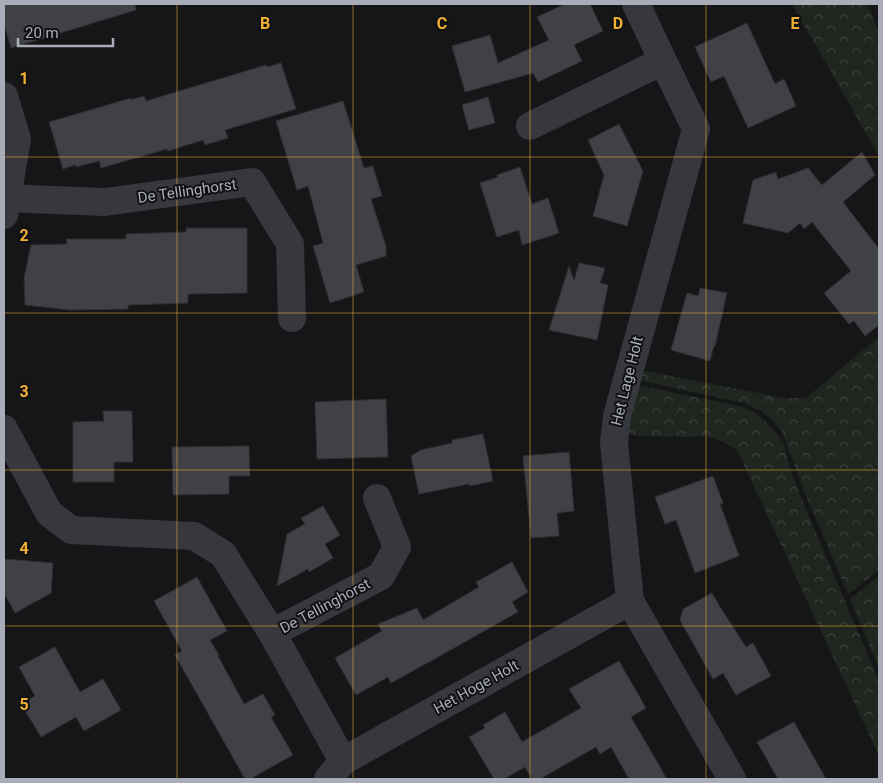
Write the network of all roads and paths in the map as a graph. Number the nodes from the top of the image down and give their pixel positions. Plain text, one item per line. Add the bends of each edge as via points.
1 (636, 4) edge
2 (663, 61) junction
3 (4, 96) edge
4 (530, 126) dead end
5 (5, 204) edge
6 (292, 318) dead end
7 (4, 429) edge
8 (377, 498) dead end
9 (630, 601) junction
10 (272, 633) junction
11 (335, 770) edge
12 (732, 779) edge

1 - 2 street, Het Lage Holt
2 - 4 street
2 - 9 street, Het Lage Holt via 696,129 617,416 614,443
3 - 5 street, De Tellinghorst via 17,139
5 - 6 street, De Tellinghorst via 105,202 252,182 290,244
7 - 10 street, De Tellinghorst via 49,512 71,530 194,536 223,554
8 - 10 street, De Tellinghorst via 397,547 381,576
9 - 11 street, Het Hoge Holt
9 - 12 street, Het Lage Holt
10 - 11 street, De Tellinghorst

